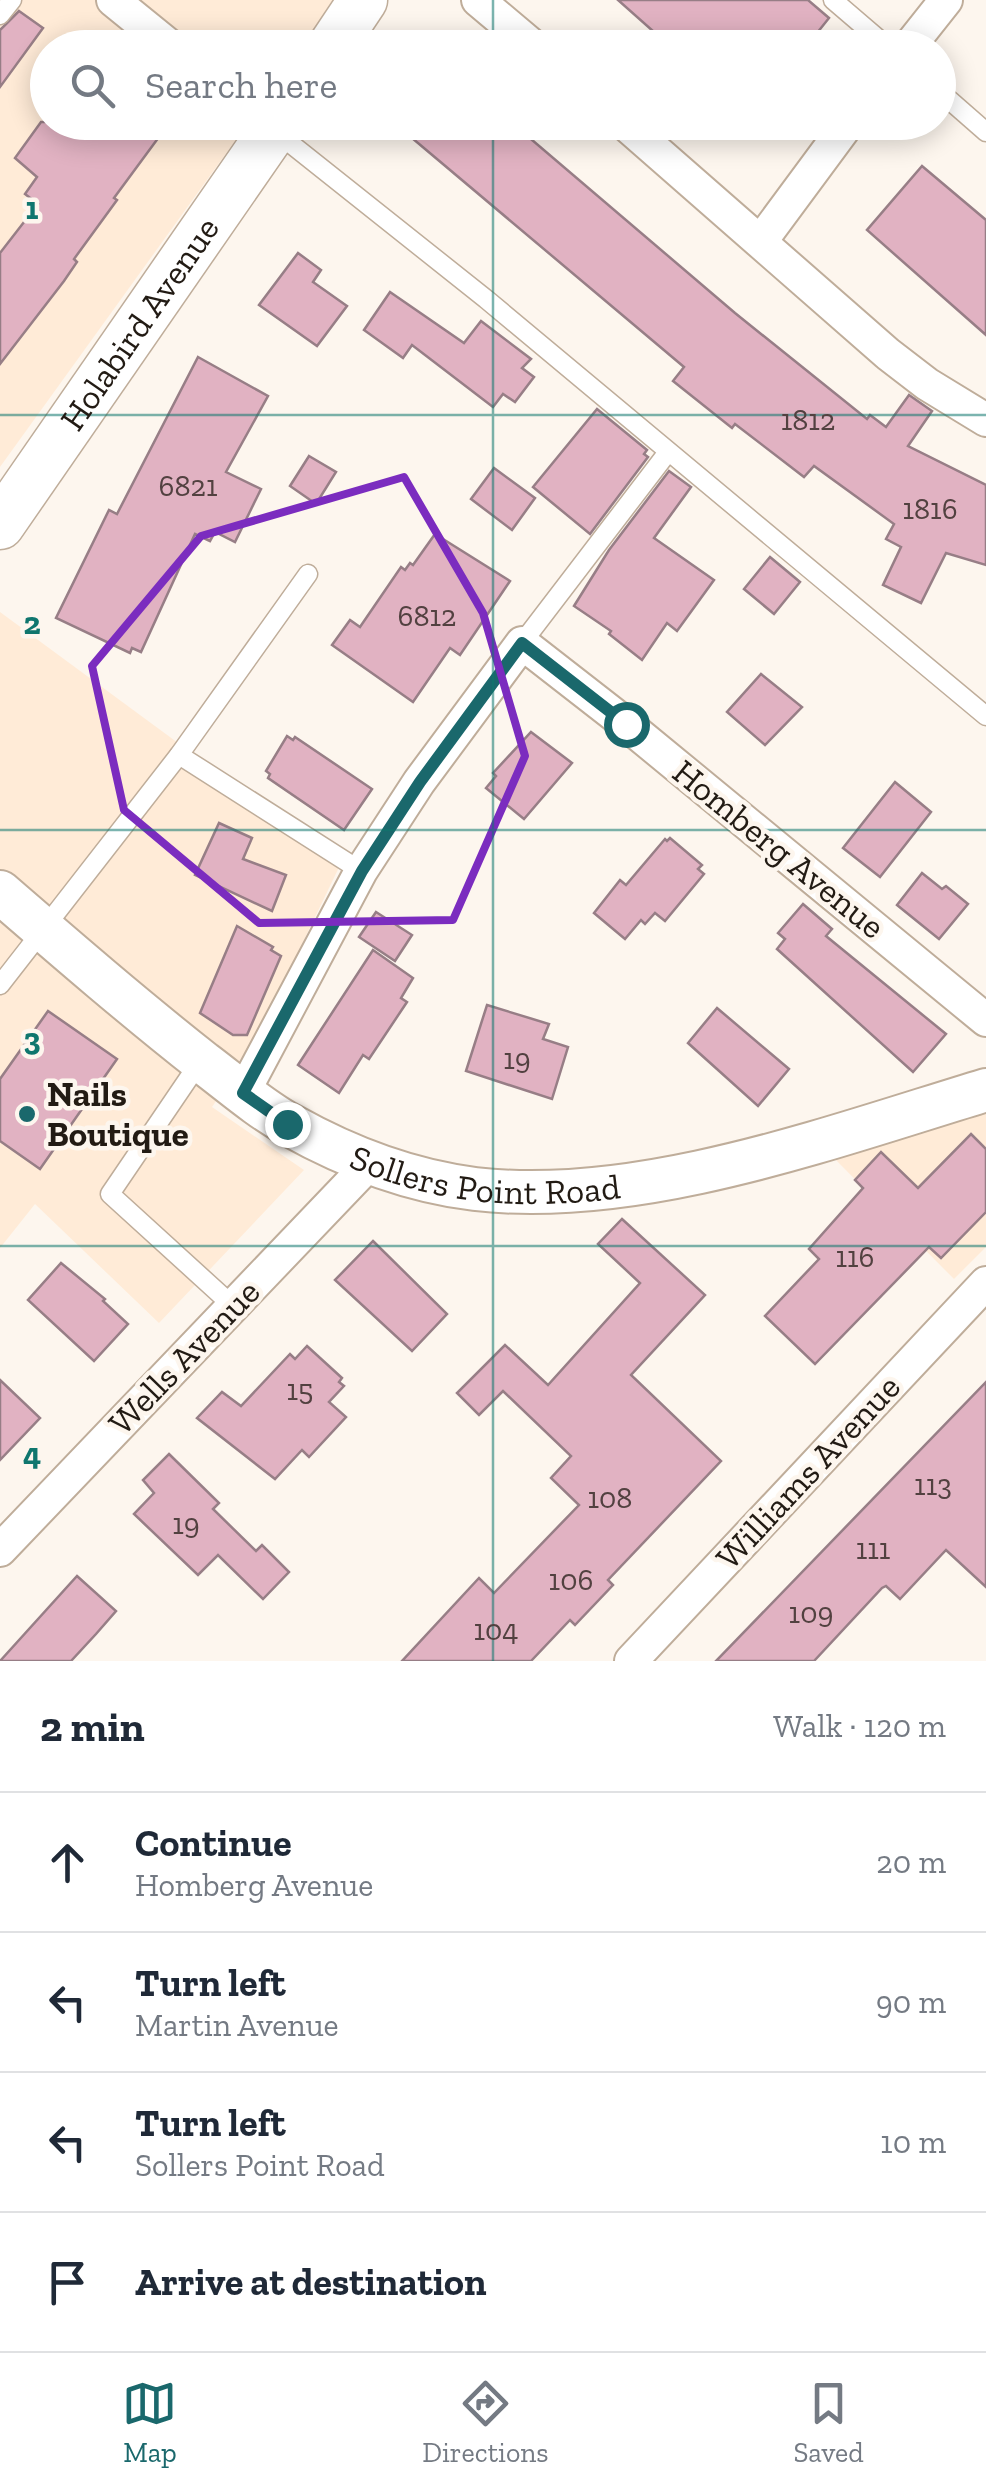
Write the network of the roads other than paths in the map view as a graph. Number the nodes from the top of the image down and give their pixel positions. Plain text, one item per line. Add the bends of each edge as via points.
1 (12, 0) edge
2 (113, 0) edge
3 (364, 0) edge
4 (478, 0) edge
5 (833, 0) edge
6 (946, 0) edge
7 (0, 15) edge
8 (150, 30) edge
9 (343, 30) edge
10 (514, 30) edge
11 (869, 30) edge
12 (922, 30) edge
13 (956, 106) edge
14 (986, 132) edge
15 (262, 140) edge
16 (290, 140) edge
17 (645, 140) edge
18 (835, 140) edge
19 (762, 240) junction
20 (986, 420) edge
21 (668, 452) junction
22 (0, 525) edge
23 (308, 574) dead end
24 (522, 643) junction
25 (986, 716) edge
26 (179, 755) junction
27 (362, 871) junction
28 (0, 892) edge
29 (43, 929) junction
30 (0, 985) edge
31 (986, 1020) edge
32 (201, 1060) junction
33 (986, 1090) edge
34 (243, 1093) junction
35 (369, 1164) junction
36 (986, 1283) edge
37 (233, 1306) junction
38 (0, 1550) edge
39 (630, 1661) edge

1 - 7 lane
2 - 8 street
3 - 9 main road
4 - 10 street
5 - 11 lane
6 - 12 street
13 - 14 lane
15 - 22 main road, Holabird Avenue
16 - 21 lane
17 - 19 street
18 - 19 street
19 - 20 street via 888,354
21 - 24 lane
21 - 25 lane
23 - 26 lane
24 - 27 street
24 - 31 street, Homberg Avenue
26 - 27 lane
26 - 29 lane
27 - 34 street
28 - 29 street, Sollers Point Road
29 - 30 lane
29 - 32 street, Sollers Point Road
32 - 34 street, Sollers Point Road
32 - 37 lane via 110,1194
33 - 35 street, Sollers Point Road via 719,1166 604,1188 476,1189
34 - 35 street, Sollers Point Road via 287,1124
35 - 37 street, Wells Avenue
36 - 39 street, Williams Avenue
37 - 38 street, Wells Avenue

